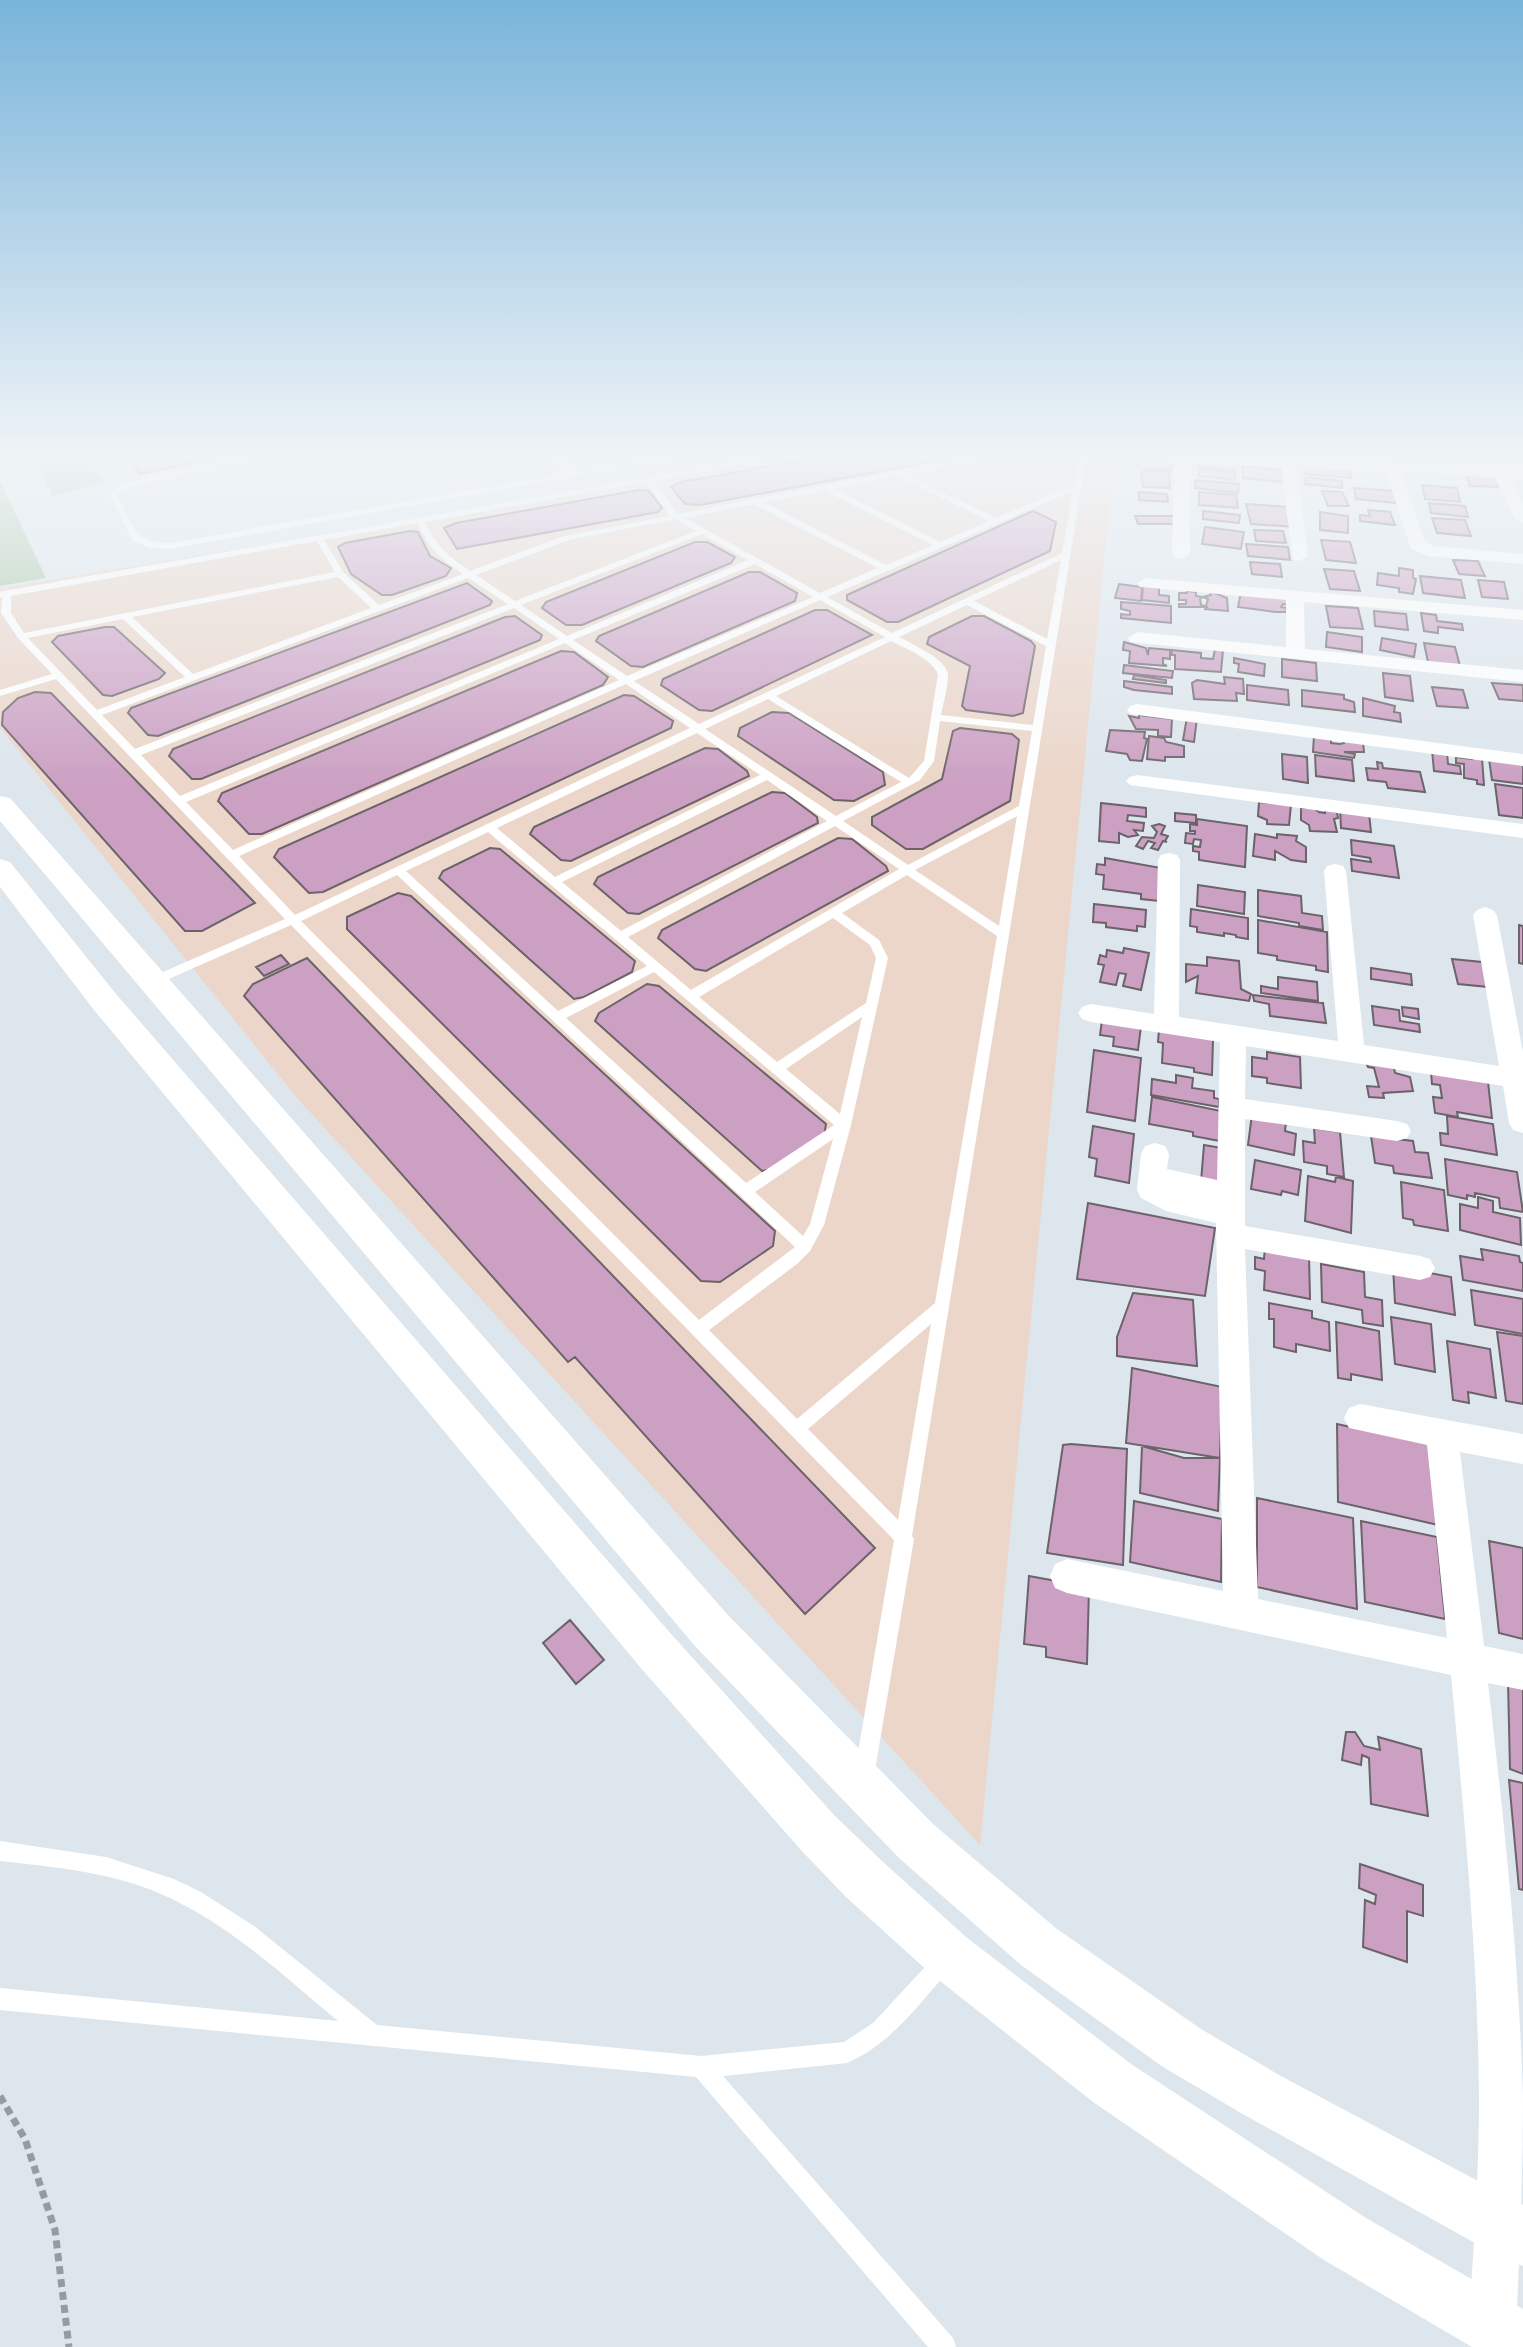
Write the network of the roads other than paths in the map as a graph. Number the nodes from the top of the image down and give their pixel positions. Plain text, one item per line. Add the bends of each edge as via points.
1 (152, 568) edge
2 (336, 568) edge
3 (461, 568) edge
4 (490, 568) edge
5 (611, 568) edge
6 (738, 568) edge
7 (766, 568) edge
8 (883, 568) edge
9 (889, 568) edge
10 (1038, 568) edge
11 (1063, 568) edge
12 (886, 569) junction
13 (340, 574) junction
14 (471, 575) junction
15 (1146, 583) dead end
16 (3, 594) edge
17 (1295, 594) junction
18 (819, 597) junction
19 (967, 601) junction
20 (516, 605) junction
21 (378, 609) junction
22 (1523, 615) edge
23 (125, 616) junction
24 (21, 636) junction
25 (890, 637) junction
26 (566, 638) junction
27 (1137, 638) dead end
28 (1050, 644) junction
29 (1296, 653) junction
30 (58, 675) junction
31 (1523, 676) edge
32 (192, 678) junction
33 (627, 680) junction
34 (0, 693) edge
35 (768, 695) junction
36 (1137, 710) dead end
37 (96, 714) junction
38 (937, 718) junction
39 (700, 727) junction
40 (1036, 728) junction
41 (133, 754) junction
42 (1523, 760) edge
43 (769, 775) junction
44 (1136, 781) dead end
45 (908, 782) junction
46 (178, 801) junction
47 (0, 804) edge
48 (1022, 809) junction
49 (837, 821) junction
50 (489, 827) junction
51 (1523, 831) edge
52 (230, 856) junction
53 (1169, 860) dead end
54 (0, 868) edge
55 (908, 869) junction
56 (398, 870) junction
57 (1335, 870) dead end
58 (554, 882) junction
59 (834, 913) junction
60 (1485, 915) dead end
61 (293, 920) junction
62 (1001, 933) junction
63 (619, 937) junction
64 (655, 967) junction
65 (151, 982) junction
66 (691, 996) junction
67 (105, 1002) junction
68 (872, 1005) junction
69 (1091, 1013) dead end
70 (558, 1017) junction
71 (1166, 1024) junction
72 (1233, 1035) junction
73 (1352, 1053) junction
74 (777, 1068) junction
75 (1519, 1079) edge
76 (1232, 1107) junction
77 (1523, 1123) edge
78 (844, 1125) junction
79 (1397, 1131) dead end
80 (1211, 1189) dead end
81 (745, 1191) junction
82 (1230, 1224) junction
83 (805, 1247) junction
84 (1420, 1268) dead end
85 (942, 1306) junction
86 (696, 1330) junction
87 (1360, 1418) dead end
88 (795, 1430) junction
89 (1441, 1434) junction
90 (1523, 1449) edge
91 (905, 1539) junction
92 (1067, 1576) dead end
93 (1241, 1611) junction
94 (1468, 1659) junction
95 (1523, 1672) edge
96 (862, 1788) junction
97 (0, 1851) edge
98 (948, 1955) junction
99 (0, 1999) edge
100 (370, 2033) junction
101 (701, 2067) junction
102 (1511, 2230) edge
103 (1508, 2334) edge
104 (944, 2347) edge

1 - 16 lane
2 - 13 lane
3 - 14 lane
4 - 14 lane
5 - 20 lane
6 - 26 lane
7 - 18 lane
8 - 12 lane
9 - 12 lane
10 - 19 lane
11 - 28 lane
12 - 18 lane
13 - 21 lane
13 - 23 lane
14 - 20 lane
14 - 21 lane
15 - 17 street
16 - 24 lane via 6,613
17 - 22 street
17 - 29 street
18 - 25 lane
18 - 33 lane
19 - 25 lane
19 - 28 lane
20 - 26 lane
20 - 41 lane
21 - 32 lane
23 - 24 lane
23 - 32 lane
24 - 30 lane
25 - 35 lane
25 - 38 lane via 940,667
26 - 33 lane
26 - 46 lane
27 - 29 street
28 - 40 lane
29 - 31 street
30 - 34 lane
30 - 37 lane
32 - 37 lane
33 - 39 lane
33 - 52 lane
35 - 39 lane
35 - 45 lane
36 - 42 street
37 - 41 lane
38 - 40 lane
38 - 45 lane via 929,761 922,773
39 - 43 lane
39 - 50 lane
40 - 48 lane
41 - 46 lane
43 - 49 lane
43 - 58 lane
44 - 51 street
45 - 49 lane
46 - 52 lane
47 - 65 street
48 - 55 lane
48 - 62 lane
49 - 55 lane
49 - 63 lane
50 - 56 lane
50 - 58 lane
52 - 61 lane
53 - 71 street
54 - 67 street
55 - 59 lane
55 - 62 lane
56 - 61 lane
56 - 70 lane
57 - 73 street
58 - 63 lane
59 - 66 lane
59 - 68 lane via 880,950
60 - 75 street
61 - 65 lane
61 - 86 lane
62 - 85 lane
63 - 64 lane
64 - 66 lane
64 - 70 lane
65 - 67 street
65 - 96 street via 711,1630
66 - 74 lane
67 - 98 street via 656,1651 817,1832
68 - 74 lane
68 - 78 lane
69 - 71 street
70 - 81 lane
71 - 72 street
72 - 73 street
72 - 76 street
73 - 75 street
74 - 78 lane
75 - 77 street
76 - 79 street
76 - 82 street
78 - 81 lane
78 - 83 lane via 817,1225
80 - 82 street via 1154,1166 1151,1189 1158,1198
81 - 83 lane
82 - 84 street
82 - 93 street
83 - 86 lane
85 - 88 lane
85 - 91 lane
86 - 88 lane
87 - 89 street
88 - 91 lane
89 - 90 street
89 - 94 street
91 - 96 lane
92 - 93 street
93 - 94 street
94 - 95 street
94 - 102 street
96 - 102 street via 975,1895 1108,1998 1260,2094
97 - 100 lane via 101,1866 166,1886 258,1944
98 - 101 lane via 881,2031 847,2052
98 - 103 street via 1112,2083 1345,2239
99 - 100 lane
100 - 101 lane
101 - 104 lane
102 - 103 street

